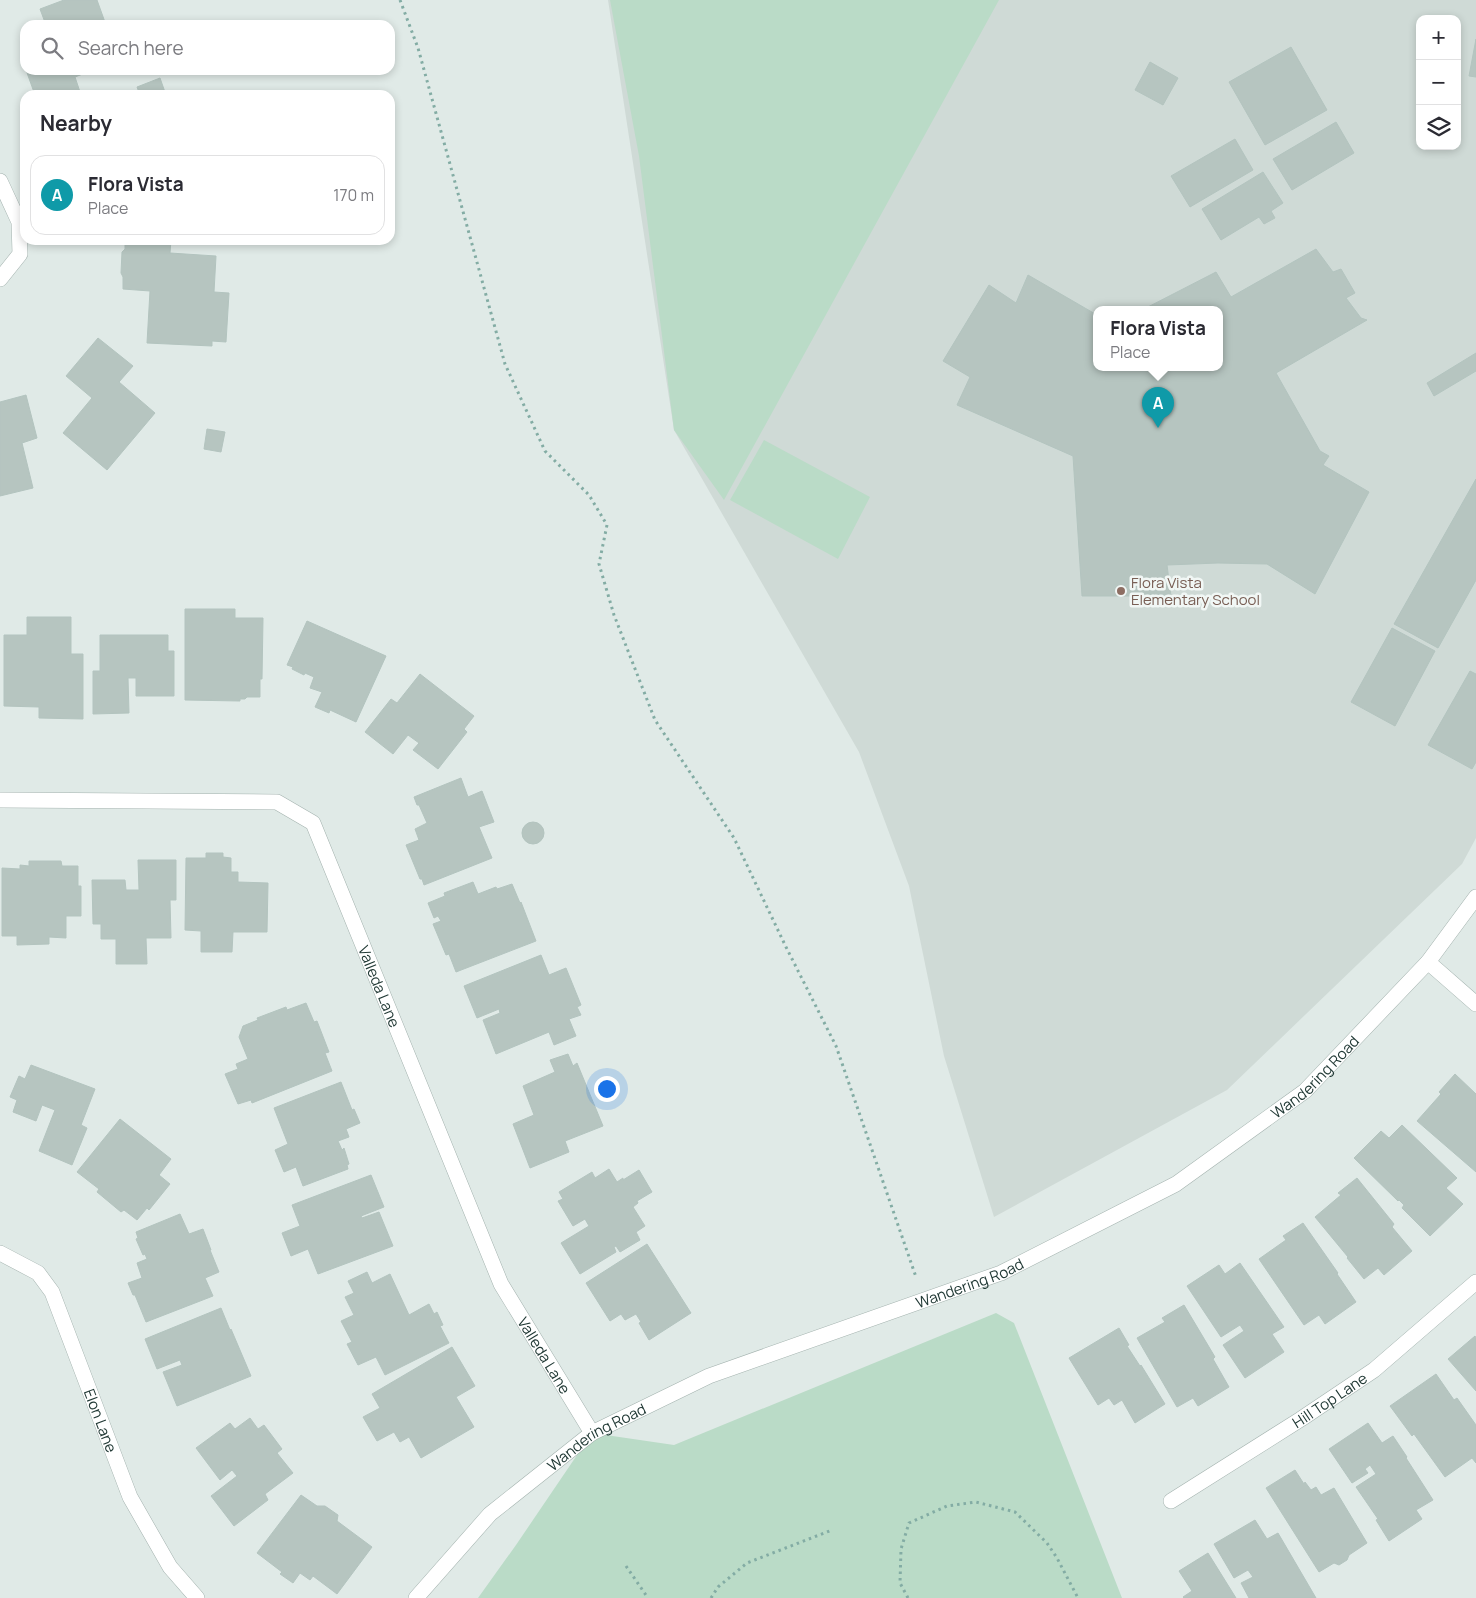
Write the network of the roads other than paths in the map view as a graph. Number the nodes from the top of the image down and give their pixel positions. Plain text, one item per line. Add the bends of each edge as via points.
1 (0, 181) edge
2 (0, 279) edge
3 (0, 800) edge
4 (1476, 897) edge
5 (1428, 962) junction
6 (1476, 1004) edge
7 (0, 1253) edge
8 (1476, 1282) edge
9 (592, 1433) junction
10 (1171, 1502) dead end
11 (197, 1598) edge
12 (416, 1598) edge

1 - 2 street via 19,222 20,254
3 - 9 street, Valleda Lane via 277,802 313,823 501,1284
4 - 5 street, Wandering Road
5 - 6 street
5 - 9 street, Wandering Road via 1306,1091 1176,1184 1000,1273 710,1376
7 - 11 street, Elon Lane via 38,1273 52,1292 130,1496 170,1567
8 - 10 street, Hill Top Lane via 1374,1370
9 - 12 street, Wandering Road via 490,1514

